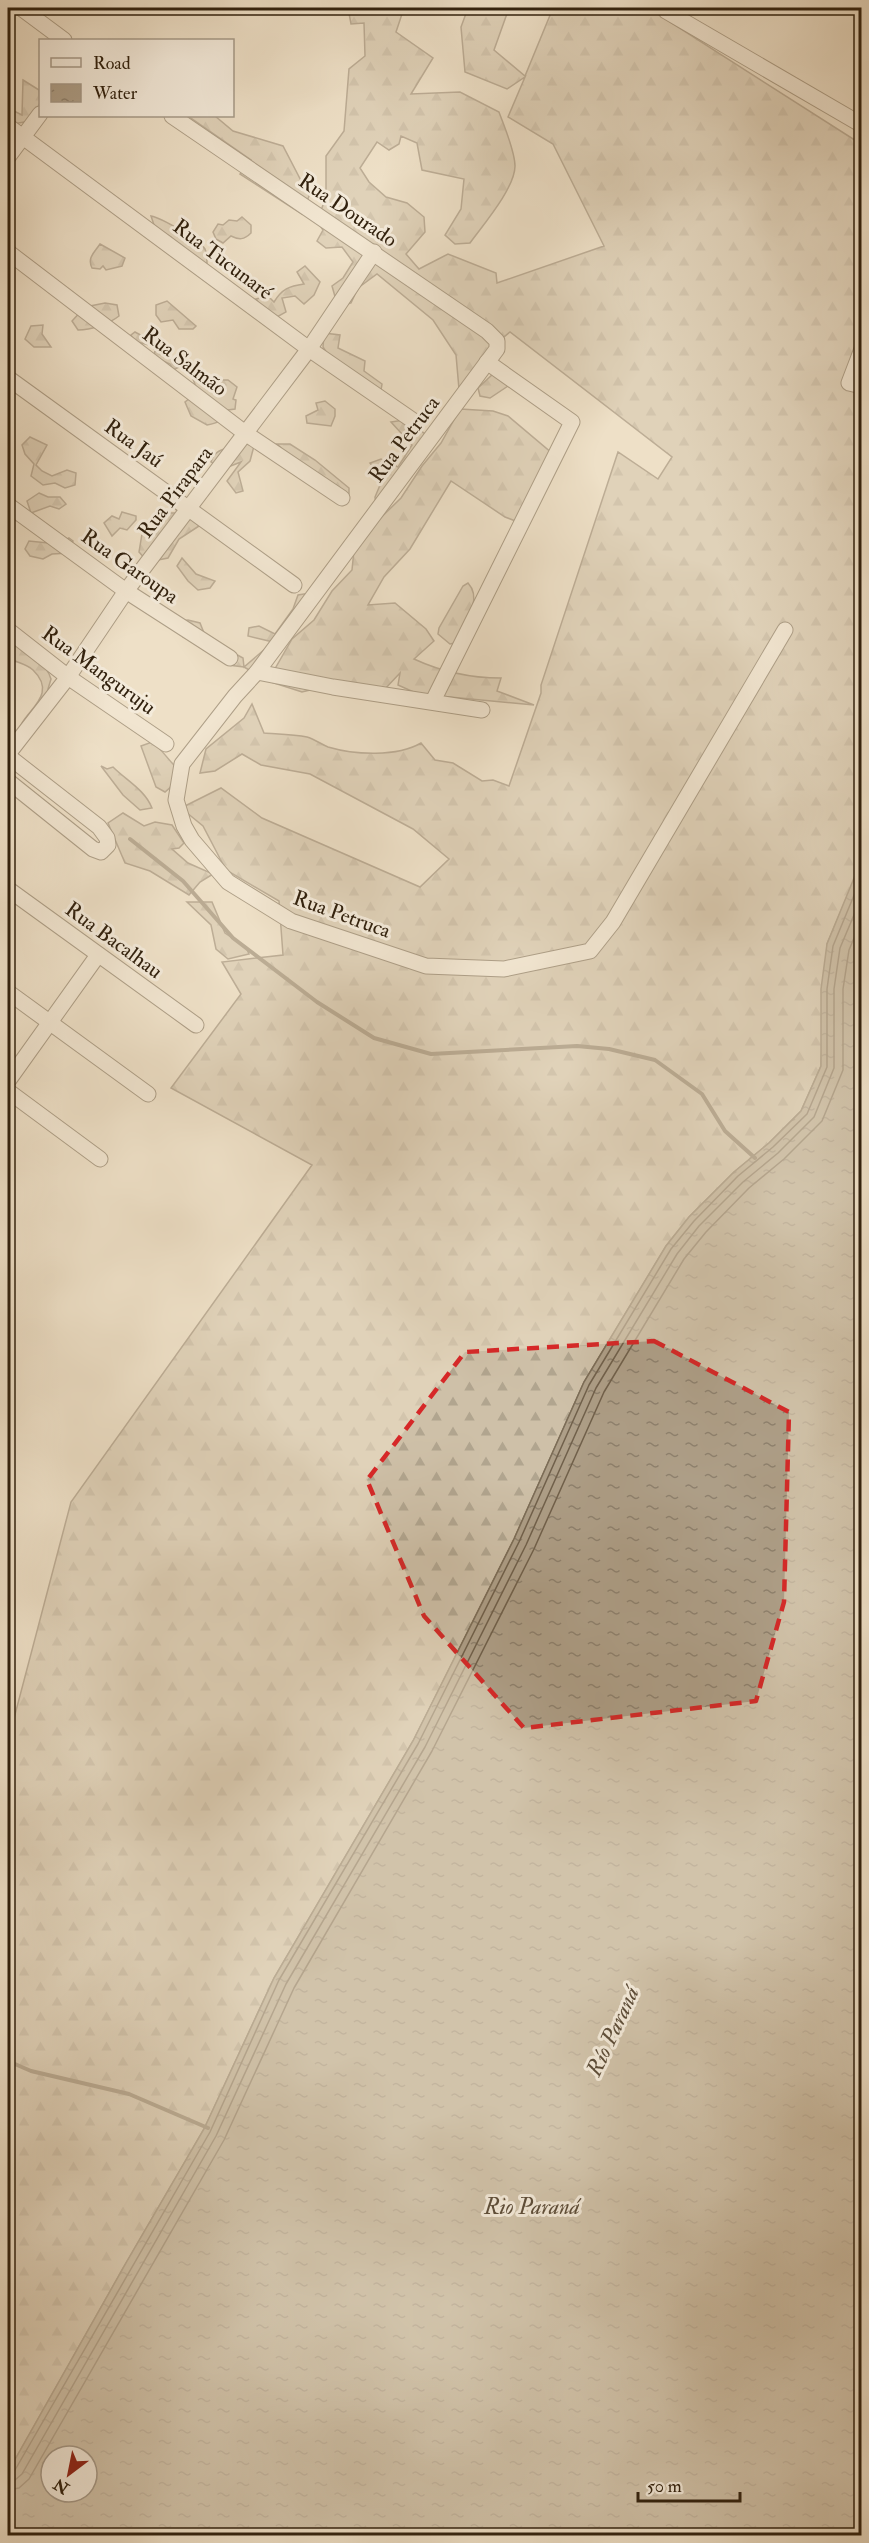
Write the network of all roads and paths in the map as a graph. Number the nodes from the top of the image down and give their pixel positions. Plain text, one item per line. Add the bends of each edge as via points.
1 (21, 8) edge
2 (669, 8) edge
3 (63, 39) edge
4 (39, 115) edge
5 (173, 117) edge
6 (861, 125) edge
7 (8, 126) edge
8 (23, 136) junction
9 (8, 157) edge
10 (8, 252) edge
11 (374, 252) junction
12 (497, 341) joint
13 (309, 349) junction
14 (861, 349) edge
15 (487, 362) junction
16 (8, 378) edge
17 (855, 384) edge
18 (416, 422) dead end
19 (245, 433) junction
20 (342, 498) dead end
21 (8, 505) edge
22 (189, 509) junction
23 (294, 585) dead end
24 (126, 591) junction
25 (8, 630) edge
26 (785, 630) dead end
27 (230, 658) dead end
28 (257, 672) junction
29 (68, 677) junction
30 (433, 701) junction
31 (482, 710) dead end
32 (166, 744) dead end
33 (8, 755) edge
34 (8, 781) edge
35 (8, 889) edge
36 (98, 955) junction
37 (8, 992) edge
38 (49, 1023) junction
39 (196, 1025) dead end
40 (8, 1081) edge
41 (8, 1091) edge
42 (148, 1094) dead end
43 (100, 1160) dead end

1 - 3 street
2 - 6 street via 666,11
4 - 8 street
5 - 11 street, Rua Dourado
7 - 8 street, Rua Tucunaré
8 - 9 street
8 - 13 street, Rua Tucunaré
10 - 19 street, Rua Salmão
11 - 12 street, Rua Dourado
11 - 13 street, Rua Pirapara
12 - 15 street, Rua Petruca via 497,349
13 - 18 street, Rua Tucunaré
13 - 19 street, Rua Pirapara
14 - 17 street
15 - 28 street, Rua Petruca
15 - 30 street via 572,422
16 - 22 street, Rua Jaú
19 - 20 street, Rua Salmão
19 - 22 street, Rua Pirapara
21 - 24 street, Rua Garoupa
22 - 23 street, Rua Jaú
22 - 24 street, Rua Pirapara
24 - 27 street, Rua Garoupa
24 - 29 street, Rua Pirapara
25 - 29 street, Rua Manguruju
26 - 28 street, Rua Petruca via 613,922 590,951 504,969 426,966 291,921 228,882 192,840 176,800 182,764
28 - 30 street
29 - 32 street, Rua Manguruju
29 - 33 street, Rua Pirapara
30 - 31 street
33 - 34 street via 99,827 108,845 101,852 93,849
35 - 36 street, Rua Bacalhau
36 - 38 street
36 - 39 street, Rua Bacalhau
37 - 38 street
38 - 40 street
38 - 42 street
41 - 43 street

